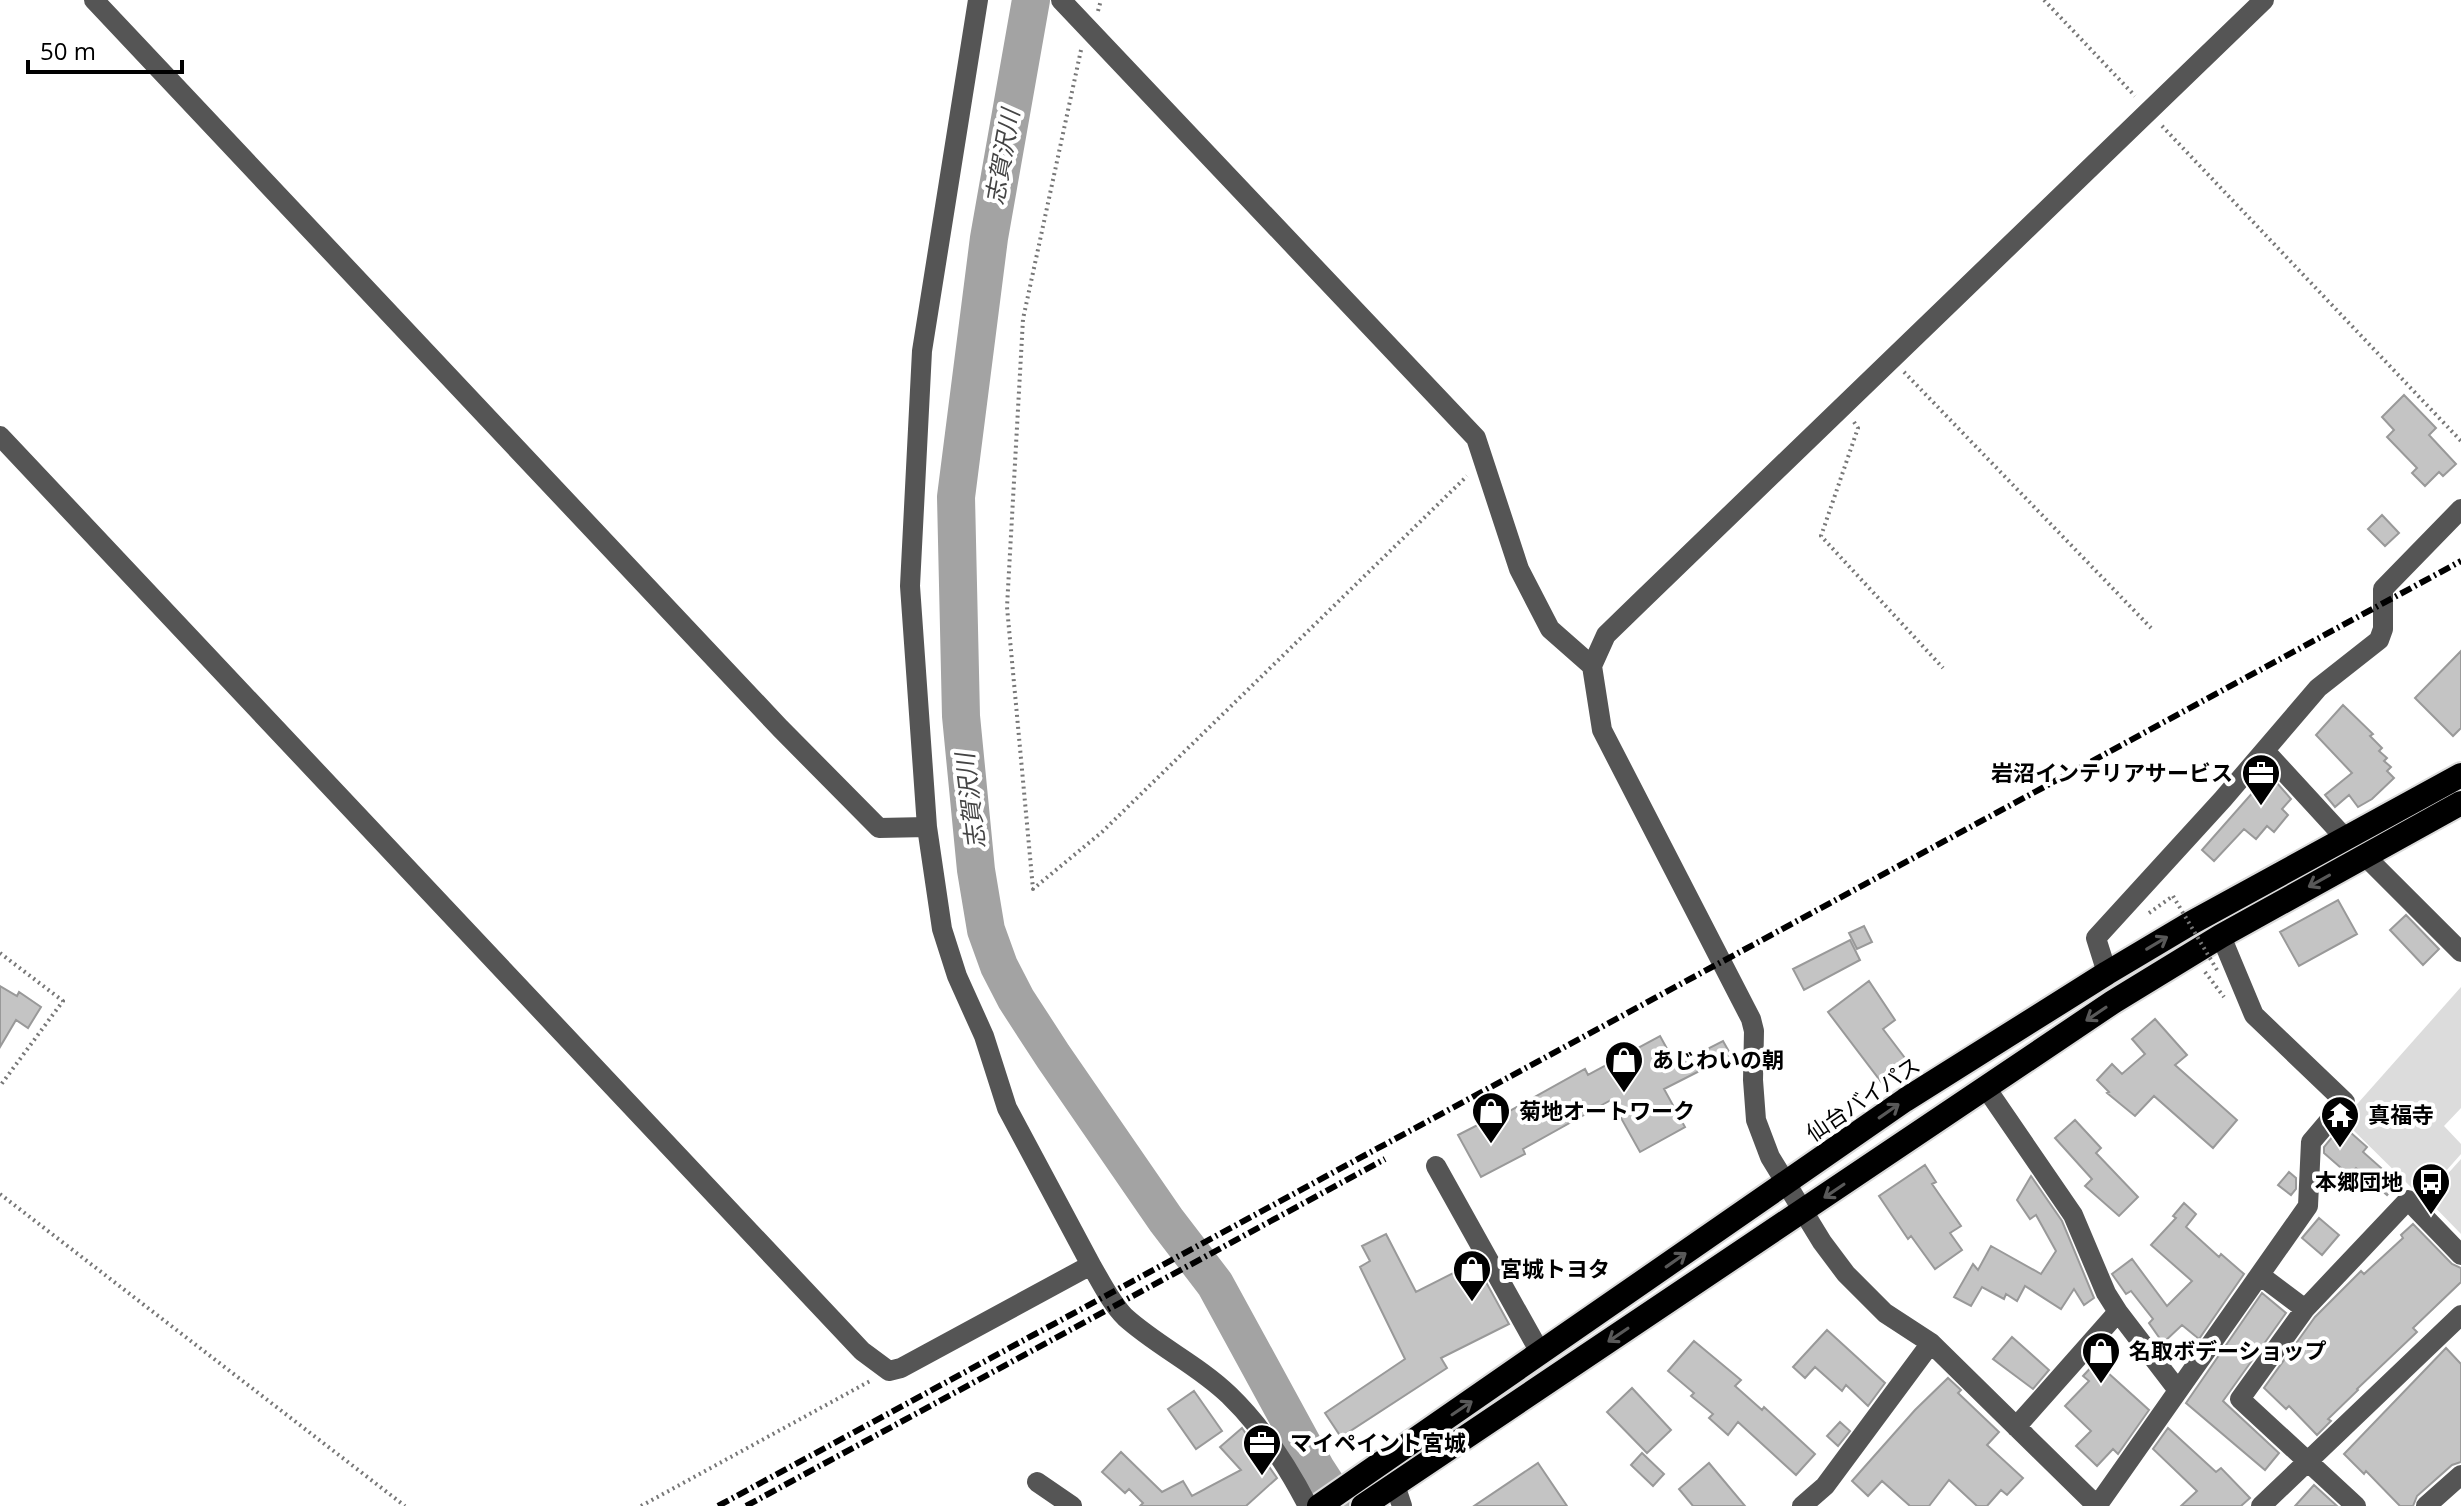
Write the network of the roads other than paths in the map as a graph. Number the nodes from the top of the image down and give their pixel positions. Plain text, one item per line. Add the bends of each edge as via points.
1 (94, 0) edge
2 (978, 0) edge
3 (1061, 0) edge
4 (2264, 0) edge
5 (1084, 14) edge
6 (0, 436) edge
7 (2461, 509) edge
8 (1592, 666) junction
9 (2265, 751) junction
10 (2461, 775) edge
11 (2461, 803) edge
12 (927, 827) junction
13 (2345, 838) junction
14 (2364, 855) junction
15 (2221, 936) junction
16 (2461, 952) edge
17 (2107, 973) junction
18 (1986, 1088) junction
19 (1436, 1166) dead end
20 (1786, 1183) junction
21 (1803, 1211) junction
22 (2461, 1255) edge
23 (1091, 1265) junction
24 (2261, 1276) junction
25 (2305, 1309) junction
26 (2118, 1312) junction
27 (2461, 1315) edge
28 (1931, 1343) junction
29 (1541, 1354) junction
30 (2177, 1389) junction
31 (2016, 1427) junction
32 (2308, 1463) junction
33 (2461, 1475) edge
34 (1037, 1482) dead end
35 (1399, 1496) edge
36 (1365, 1505) edge
37 (1072, 1506) edge
38 (1308, 1506) edge
39 (1319, 1506) edge
40 (1802, 1506) edge
41 (2097, 1506) edge
42 (2261, 1506) edge
43 (2356, 1506) edge
44 (2426, 1506) edge

1 - 12 street via 879,828
2 - 12 street via 922,351 910,586
3 - 5 street
4 - 8 street via 1606,635
5 - 8 street via 1476,438 1519,569 1550,629
6 - 23 street via 862,1351 889,1371 901,1368
7 - 9 street via 2383,589 2379,640 2318,688
8 - 20 street via 1602,730 1751,1019 1756,1120
9 - 13 street
9 - 17 street via 2096,938
10 - 13 highway, 仙台バイパス
11 - 14 highway
12 - 23 street via 942,929 957,976 1007,1108
17 -> 13 highway, 仙台バイパス
14 -> 15 highway
14 - 16 street
15 -> 18 highway
15 - 24 street via 2254,1015 2345,1102 2311,1142 2308,1206
20 -> 17 highway, 仙台バイパス via 1905,1100
18 -> 21 highway
18 - 26 street via 2073,1215
19 - 29 street
20 - 21 street
29 -> 20 highway, 仙台バイパス
21 - 28 street via 1846,1274 1885,1313
21 -> 35 highway
22 - 25 street via 2408,1200
23 - 38 street via 1123,1314 1244,1411
24 - 25 street
24 - 30 street
25 - 32 street via 2240,1399
26 - 30 street
26 - 31 street
27 - 32 street
28 - 31 street
28 - 40 street via 1825,1486
39 -> 29 highway, 仙台バイパス
30 - 41 street
31 - 41 street
32 - 42 street
32 - 43 street
33 - 44 street
34 - 37 street
35 - 36 highway

